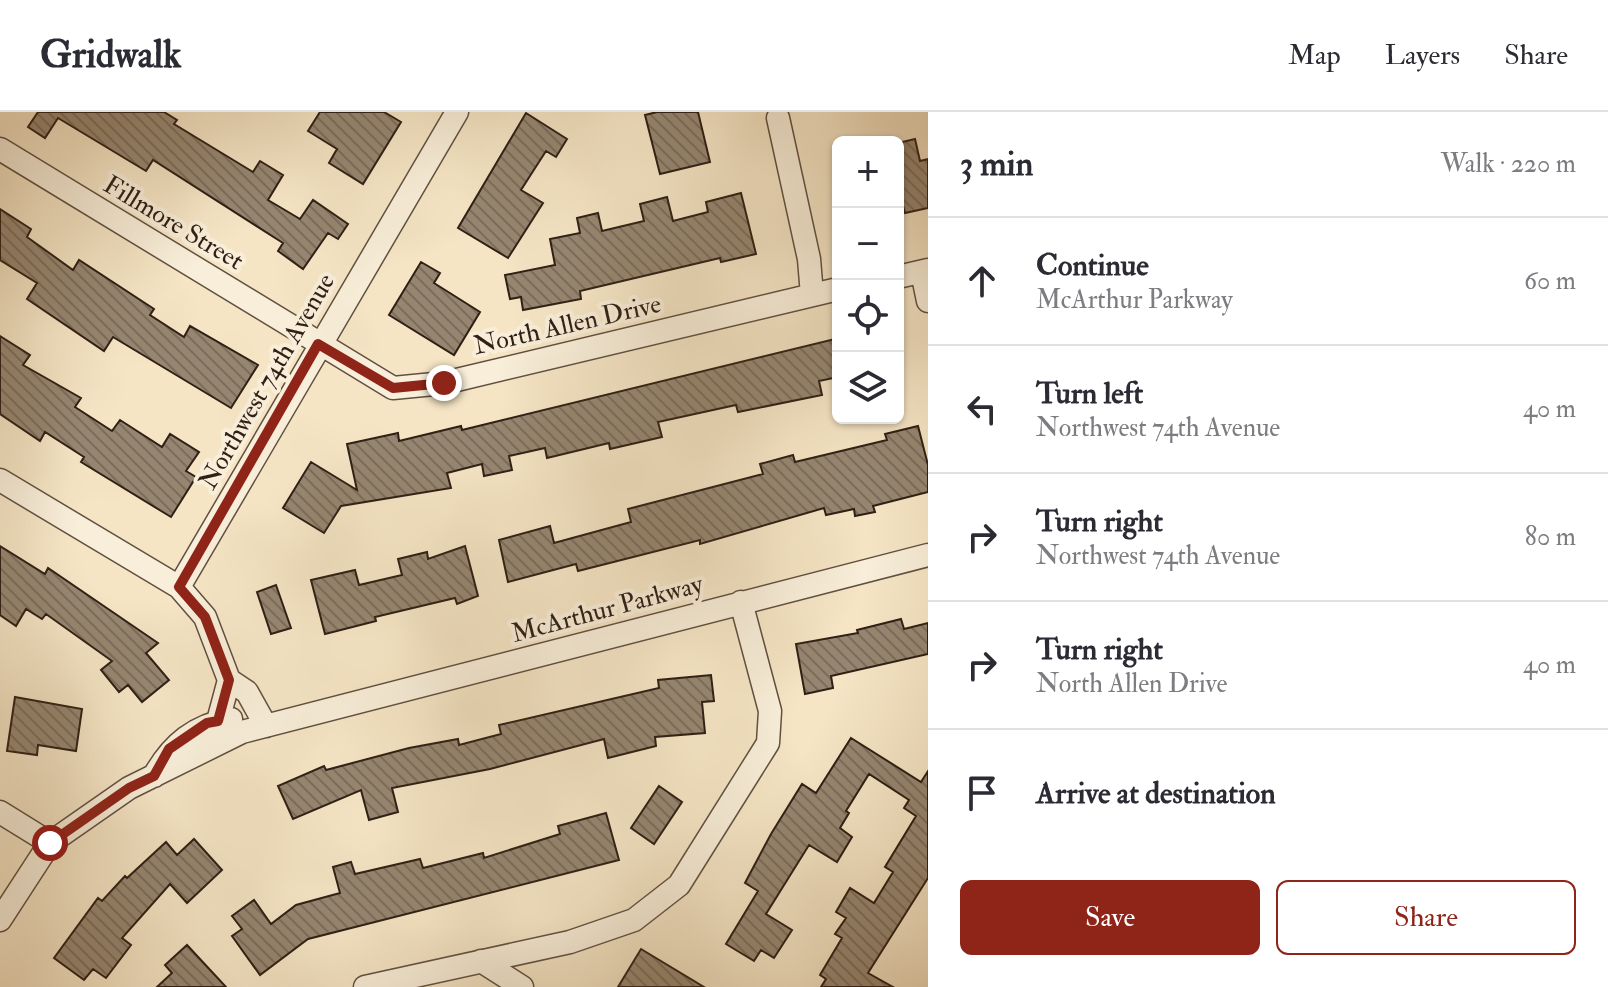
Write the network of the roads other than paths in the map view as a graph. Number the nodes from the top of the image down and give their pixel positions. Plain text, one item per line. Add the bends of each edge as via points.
1 (457, 112) edge
2 (778, 118) dead end
3 (0, 149) edge
4 (925, 271) edge
5 (904, 276) edge
6 (832, 290) edge
7 (812, 295) junction
8 (928, 301) edge
9 (318, 344) junction
10 (0, 480) edge
11 (928, 555) edge
12 (179, 587) junction
13 (741, 602) junction
14 (229, 680) junction
15 (264, 720) junction
16 (218, 721) junction
17 (154, 776) junction
18 (0, 812) edge
19 (50, 843) junction
20 (0, 920) edge
21 (481, 961) junction
22 (365, 987) edge
23 (522, 987) edge

1 - 9 street, Northwest 74th Avenue
2 - 7 street
3 - 9 street, Fillmore Street
4 - 5 street
4 - 8 street
6 - 7 street, North Allen Drive
7 - 9 street, North Allen Drive via 444,383 393,388
9 - 12 street, Northwest 74th Avenue
10 - 12 street
11 - 13 street, McArthur Parkway
12 - 14 street via 205,617
13 - 15 street, McArthur Parkway via 300,716
13 - 21 street via 770,711 768,743 679,885 634,920 570,942
14 - 15 street via 247,692
14 - 16 street
15 - 16 street, McArthur Parkway
15 - 17 street, McArthur Parkway
16 - 17 street, McArthur Parkway via 169,749
17 - 19 street, McArthur Parkway
18 - 19 street
19 - 20 street, McArthur Parkway
21 - 22 street
21 - 23 street

